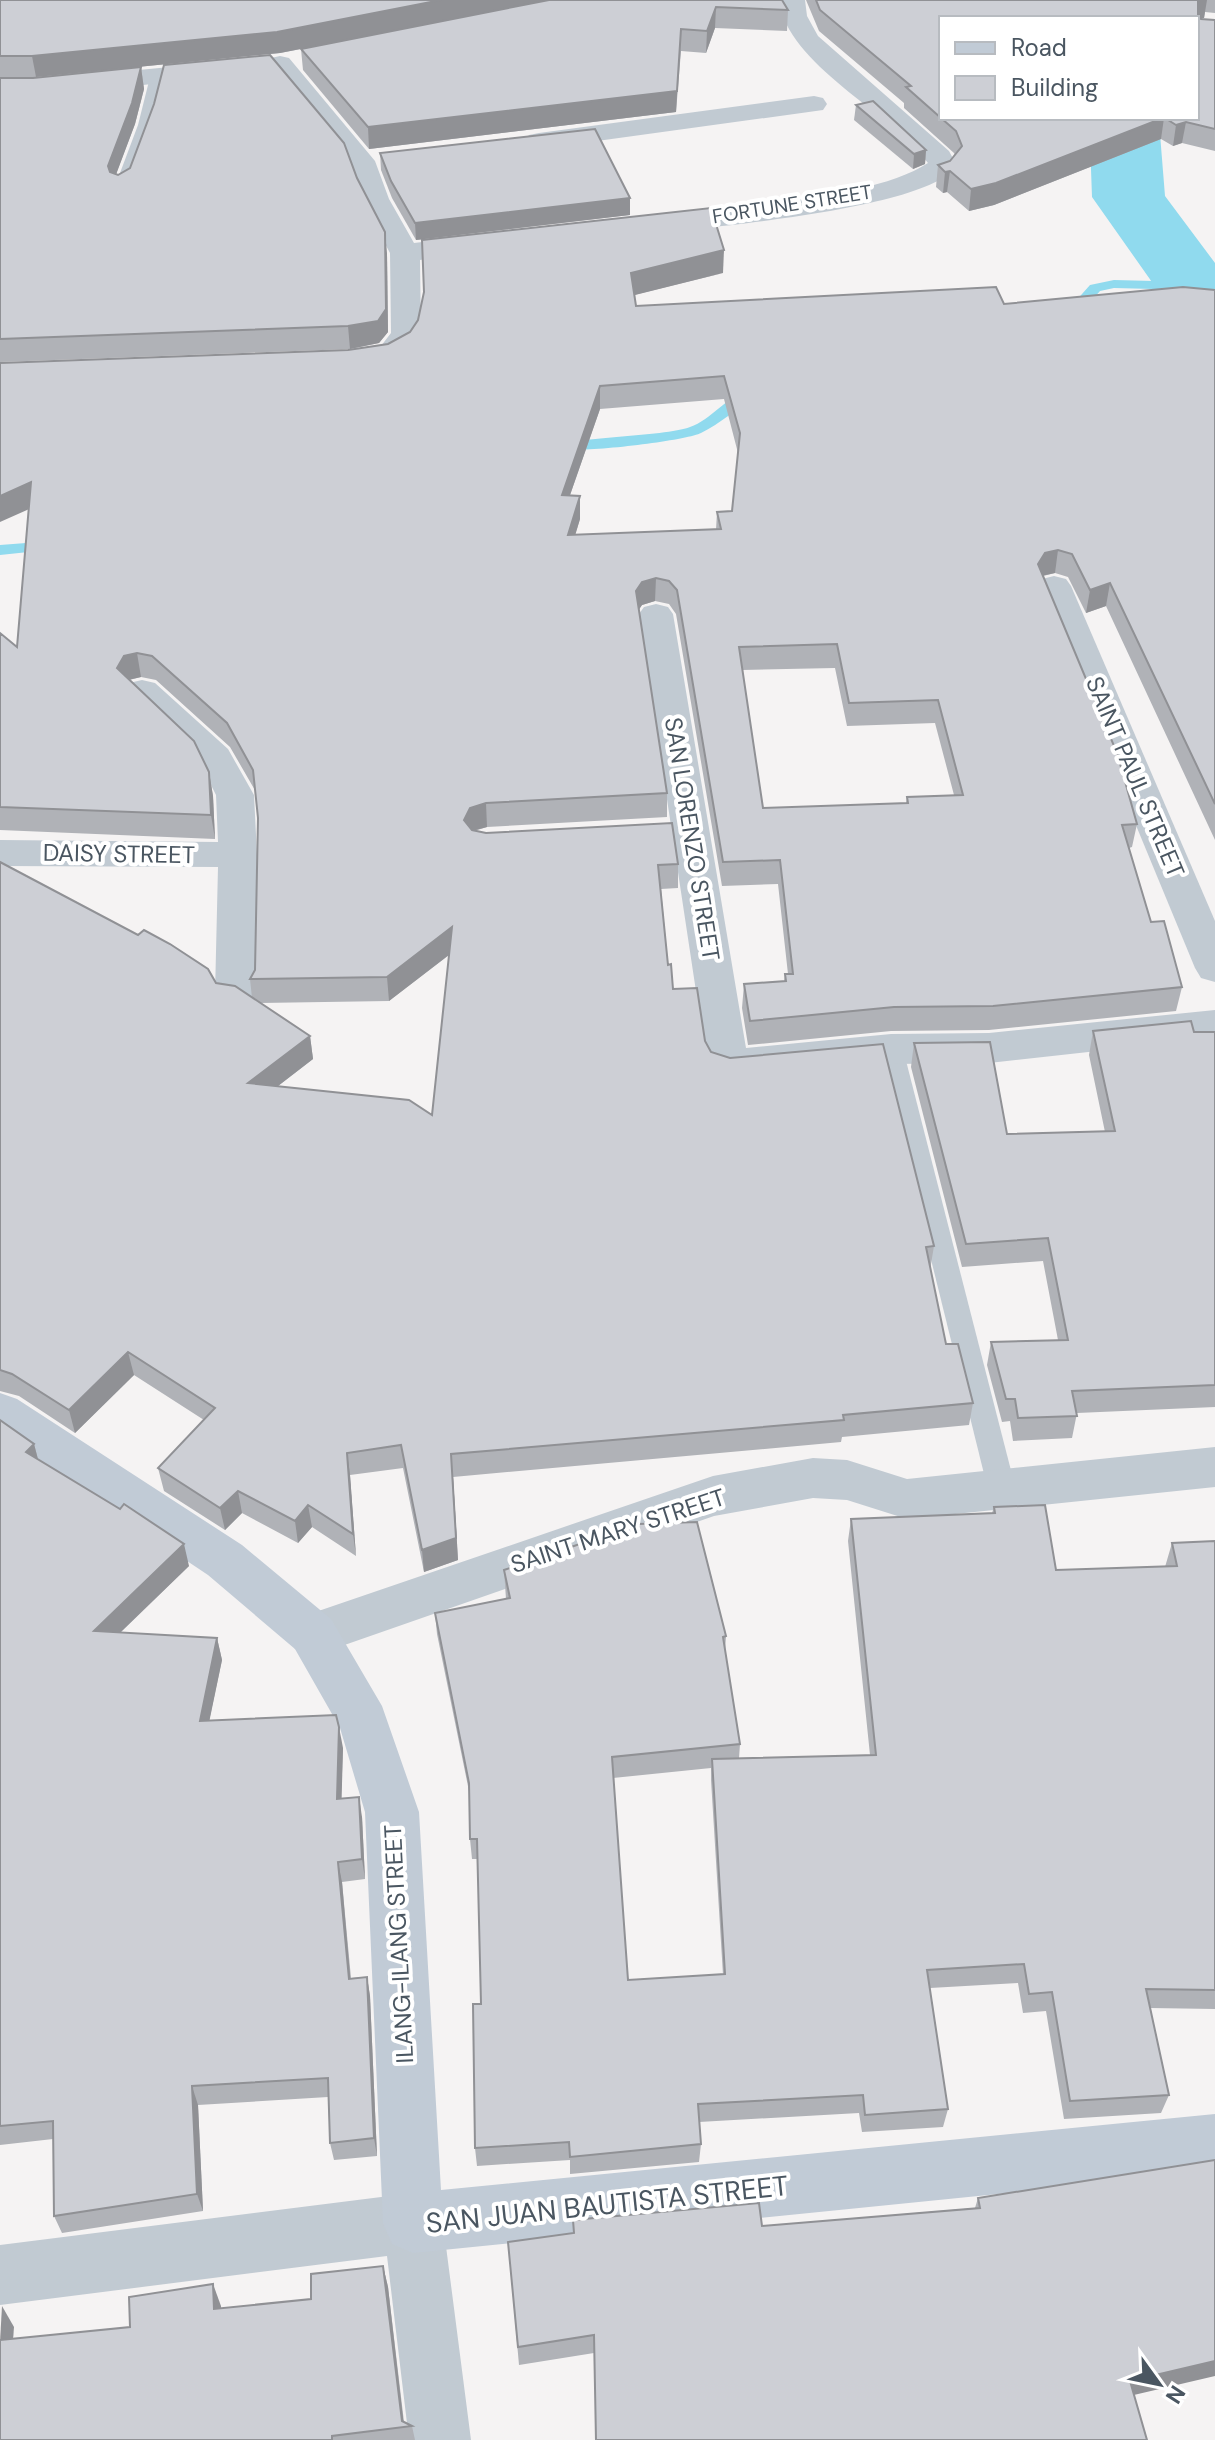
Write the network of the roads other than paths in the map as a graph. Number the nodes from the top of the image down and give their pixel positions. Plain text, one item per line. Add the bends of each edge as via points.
1 (792, 0) edge
2 (311, 58) edge
3 (280, 64) junction
4 (158, 77) junction
5 (0, 88) edge
6 (814, 104) dead end
7 (511, 144) edge
8 (391, 158) edge
9 (361, 161) junction
10 (122, 189) edge
11 (623, 228) edge
12 (514, 240) edge
13 (405, 253) junction
14 (334, 362) edge
15 (1054, 586) dead end
16 (656, 614) dead end
17 (142, 691) edge
18 (0, 853) edge
19 (238, 855) junction
20 (1215, 968) edge
21 (235, 994) edge
22 (1215, 1024) edge
23 (891, 1049) junction
24 (0, 1412) edge
25 (1215, 1467) edge
26 (1002, 1490) junction
27 (313, 1634) junction
28 (1215, 2143) edge
29 (413, 2223) junction
30 (0, 2275) edge
31 (440, 2440) edge

1 - 11 street, FORTUNE STREET via 794,16 808,40 943,166 915,182 794,207
2 - 3 street
3 - 4 street
3 - 9 street
4 - 5 street
4 - 10 lane
6 - 7 street
8 - 9 street
9 - 13 street
12 - 13 street
13 - 14 street via 406,334 391,353
15 - 20 street, SAINT PAUL STREET
16 - 23 street, SAN LORENZO STREET via 674,832 728,1064
17 - 19 street via 215,757 235,795
18 - 19 street, DAISY STREET
19 - 21 street
22 - 23 street via 989,1048
23 - 26 lane
24 - 27 street, ILANG-ILANG STREET via 225,1560
25 - 26 street, SAINT MARY STREET
26 - 27 street, SAINT MARY STREET via 907,1499 847,1480 813,1478 713,1496
27 - 29 street, ILANG-ILANG STREET via 364,1722 392,1812
28 - 29 street, SAN JUAN BAUTISTA STREET
29 - 30 street, SAN JUAN BAUTISTA STREET
29 - 31 street

